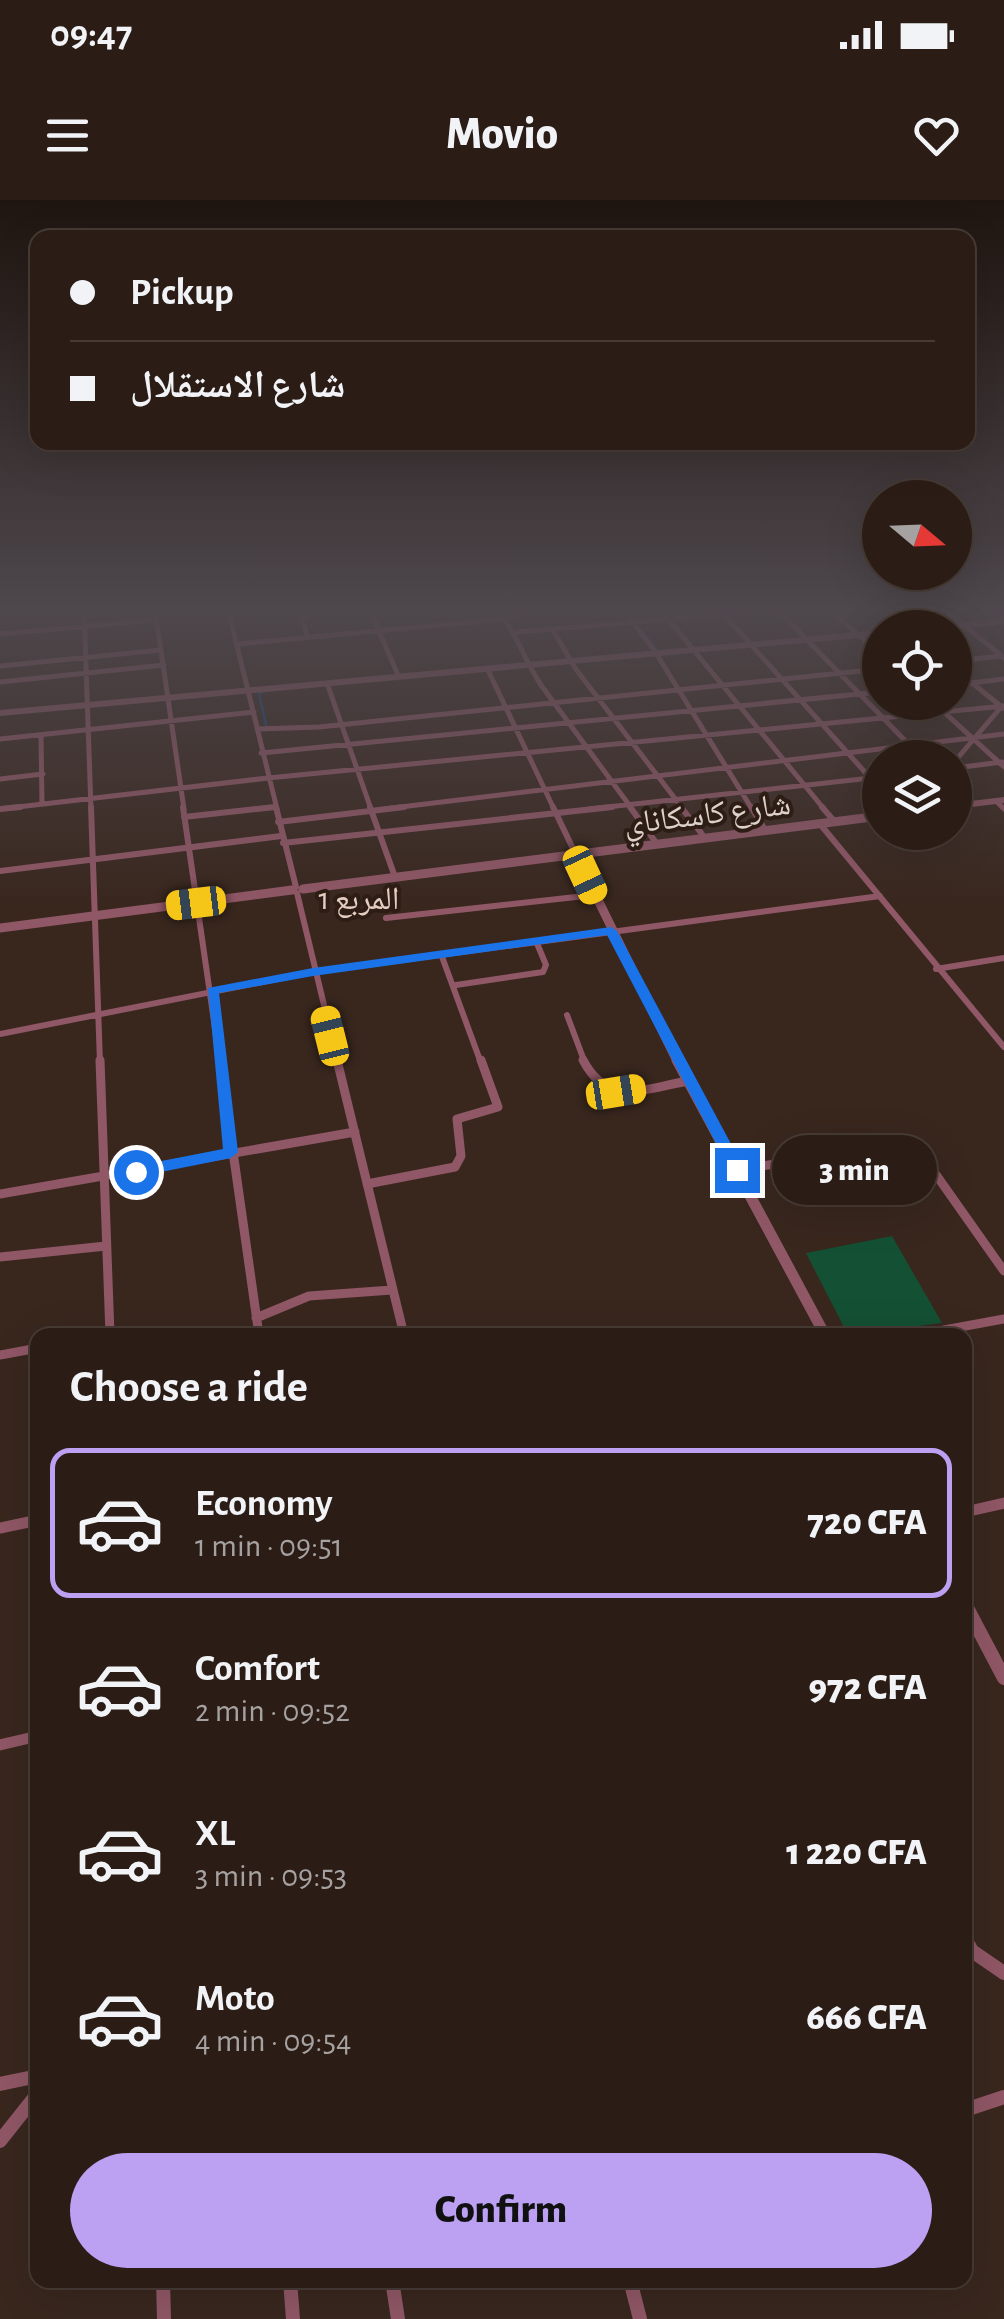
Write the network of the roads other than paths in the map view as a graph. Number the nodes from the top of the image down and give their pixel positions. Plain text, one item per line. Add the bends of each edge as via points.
1 (506, 707) edge
2 (56, 708) edge
3 (87, 708) edge
4 (168, 708) edge
5 (253, 708) edge
6 (337, 708) edge
7 (498, 708) edge
8 (559, 708) edge
9 (605, 708) edge
10 (688, 708) edge
11 (733, 708) edge
12 (743, 708) edge
13 (808, 708) edge
14 (1001, 708) edge
15 (254, 712) junction
16 (690, 712) junction
17 (0, 713) edge
18 (613, 718) junction
19 (862, 720) edge
20 (884, 720) edge
21 (952, 720) edge
22 (170, 722) junction
23 (570, 723) junction
24 (344, 724) junction
25 (823, 724) junction
26 (514, 728) junction
27 (257, 729) junction
28 (86, 730) junction
29 (761, 730) junction
30 (42, 734) junction
31 (1004, 734) edge
32 (705, 737) junction
33 (0, 739) edge
34 (975, 739) junction
35 (904, 740) edge
36 (962, 740) edge
37 (972, 743) edge
38 (350, 744) junction
39 (635, 745) junction
40 (588, 749) junction
41 (862, 750) edge
42 (261, 752) junction
43 (847, 752) junction
44 (530, 755) junction
45 (784, 758) junction
46 (972, 764) edge
47 (1002, 764) edge
48 (724, 766) junction
49 (862, 769) edge
50 (358, 772) junction
51 (42, 774) junction
52 (657, 775) junction
53 (268, 778) junction
54 (0, 779) edge
55 (862, 779) edge
56 (612, 782) junction
57 (806, 785) junction
58 (181, 787) junction
59 (545, 789) junction
60 (742, 793) junction
61 (93, 797) junction
62 (677, 799) junction
63 (1000, 800) edge
64 (42, 804) junction
65 (626, 804) junction
66 (972, 804) edge
67 (275, 807) junction
68 (0, 809) edge
69 (1004, 809) edge
70 (372, 810) junction
71 (558, 812) junction
72 (184, 818) junction
73 (862, 818) edge
74 (278, 822) junction
75 (835, 822) junction
76 (820, 824) junction
77 (766, 830) junction
78 (380, 832) junction
79 (705, 838) junction
80 (282, 840) junction
81 (656, 844) junction
82 (192, 847) junction
83 (576, 855) junction
84 (92, 858) junction
85 (0, 871) edge
86 (395, 878) junction
87 (297, 890) junction
88 (594, 895) junction
89 (880, 896) junction
90 (196, 903) junction
91 (97, 915) junction
92 (386, 918) dead end
93 (0, 928) edge
94 (611, 931) junction
95 (536, 941) junction
96 (441, 954) junction
97 (1004, 958) edge
98 (936, 968) junction
99 (313, 972) junction
100 (456, 985) junction
101 (212, 990) junction
102 (100, 1013) junction
103 (567, 1016) dead end
104 (0, 1034) edge
105 (1004, 1047) edge
106 (689, 1081) junction
107 (355, 1132) junction
108 (231, 1152) junction
109 (737, 1170) junction
110 (105, 1178) junction
111 (367, 1184) junction
112 (0, 1194) edge
113 (106, 1246) junction
114 (0, 1257) edge
115 (1004, 1271) edge
116 (392, 1290) junction
117 (256, 1318) junction
118 (1004, 1319) edge
119 (107, 1328) edge
120 (258, 1328) edge
121 (402, 1328) edge
122 (821, 1328) edge
123 (955, 1328) edge
124 (30, 1349) edge
125 (0, 1355) edge
126 (1004, 1503) edge
127 (972, 1510) edge
128 (30, 1522) edge
129 (0, 1528) edge
130 (972, 1617) edge
131 (1004, 1678) edge
132 (30, 1738) edge
133 (0, 1745) edge
134 (972, 1950) edge
135 (1004, 1973) edge
136 (30, 2078) edge
137 (0, 2084) edge
138 (1004, 2097) edge
139 (30, 2102) edge
140 (972, 2108) edge
141 (0, 2141) edge
142 (163, 2288) edge
143 (291, 2288) edge
144 (393, 2288) edge
145 (632, 2288) edge
146 (164, 2319) edge
147 (293, 2319) edge
148 (398, 2319) edge
149 (640, 2319) edge

1 - 26 street
2 - 17 street
3 - 28 street
4 - 22 street
5 - 15 street
6 - 24 street
7 - 24 street
8 - 23 street
9 - 18 street
10 - 16 street
11 - 16 street
12 - 29 street
13 - 25 street
14 - 34 street
15 - 22 street
15 - 27 street
16 - 18 street
16 - 32 street
18 - 23 street
18 - 39 street
19 - 25 street
20 - 35 street
21 - 34 street
22 - 28 street
22 - 58 street
23 - 26 street
23 - 40 street
24 - 27 street
24 - 38 street
25 - 29 street
25 - 43 street
26 - 38 street
26 - 44 street
27 - 42 street
28 - 30 street
28 - 61 street
29 - 32 street
29 - 45 street
30 - 33 street
30 - 51 street
31 - 34 street
32 - 39 street
32 - 48 street
34 - 36 street
34 - 37 street
34 - 47 street
38 - 42 street
38 - 50 street
39 - 40 street
39 - 52 street
40 - 44 street
40 - 56 street
41 - 43 street
42 - 53 street
43 - 45 street
43 - 49 street
44 - 50 street
44 - 59 street
45 - 48 street
45 - 57 street
46 - 47 street
48 - 52 street
48 - 60 street
50 - 53 street
50 - 70 street
51 - 54 street
51 - 64 street
52 - 56 street
52 - 62 street
53 - 58 street
53 - 67 street
55 - 57 street
56 - 59 street
56 - 65 street
57 - 60 street
57 - 75 street
58 - 61 street
58 - 72 street
59 - 70 street
59 - 71 street
60 - 62 street
60 - 77 street
61 - 64 street
61 - 84 street
62 - 65 street
62 - 79 street
63 - 66 street
63 - 69 street
64 - 68 street
65 - 71 street
65 - 81 street
67 - 72 street
67 - 74 street
70 - 74 street
70 - 78 street
71 - 78 street
71 - 83 street
72 - 82 street
73 - 75 street, شارع كاسكاناي
74 - 80 street
75 - 76 street, شارع كاسكاناي
76 - 77 street, شارع كاسكاناي
76 - 89 street
77 - 79 street, شارع كاسكاناي
78 - 80 street
78 - 86 street
79 - 81 street, شارع كاسكاناي
80 - 82 street
80 - 87 street
81 - 83 street, شارع كاسكاناي
82 - 84 street
82 - 90 street
83 - 86 street, شارع كاسكاناي
83 - 88 street
84 - 85 street
84 - 91 street
86 - 87 street, شارع كاسكاناي
87 - 90 street, شارع كاسكاناي
87 - 99 street
88 - 92 street
88 - 94 street
89 - 94 street
89 - 98 street
90 - 91 street, شارع كاسكاناي
90 - 101 street
91 - 93 street, شارع كاسكاناي
91 - 102 street
94 - 95 street
94 - 106 street
95 - 96 street
95 - 100 street via 543,972
96 - 99 street
96 - 100 street
97 - 98 street
98 - 105 street
99 - 101 street
99 - 107 street
100 - 111 street via 498,1107 457,1119 461,1150 454,1167
101 - 102 street
101 - 108 street
102 - 104 street
102 - 110 street
103 - 106 street via 604,1091
106 - 109 street
107 - 108 street
107 - 111 street
108 - 110 street
108 - 117 street
109 - 115 street via 913,1142
109 - 122 street
110 - 112 street
110 - 113 street
111 - 116 street
113 - 114 street
113 - 119 street
116 - 117 street via 309,1296
116 - 121 street
117 - 120 street
118 - 123 street
124 - 125 street
126 - 127 street
128 - 129 street
130 - 131 street
132 - 133 street
134 - 135 street
136 - 137 street
138 - 140 street
139 - 141 street
142 - 146 street
143 - 147 street
144 - 148 street
145 - 149 street

